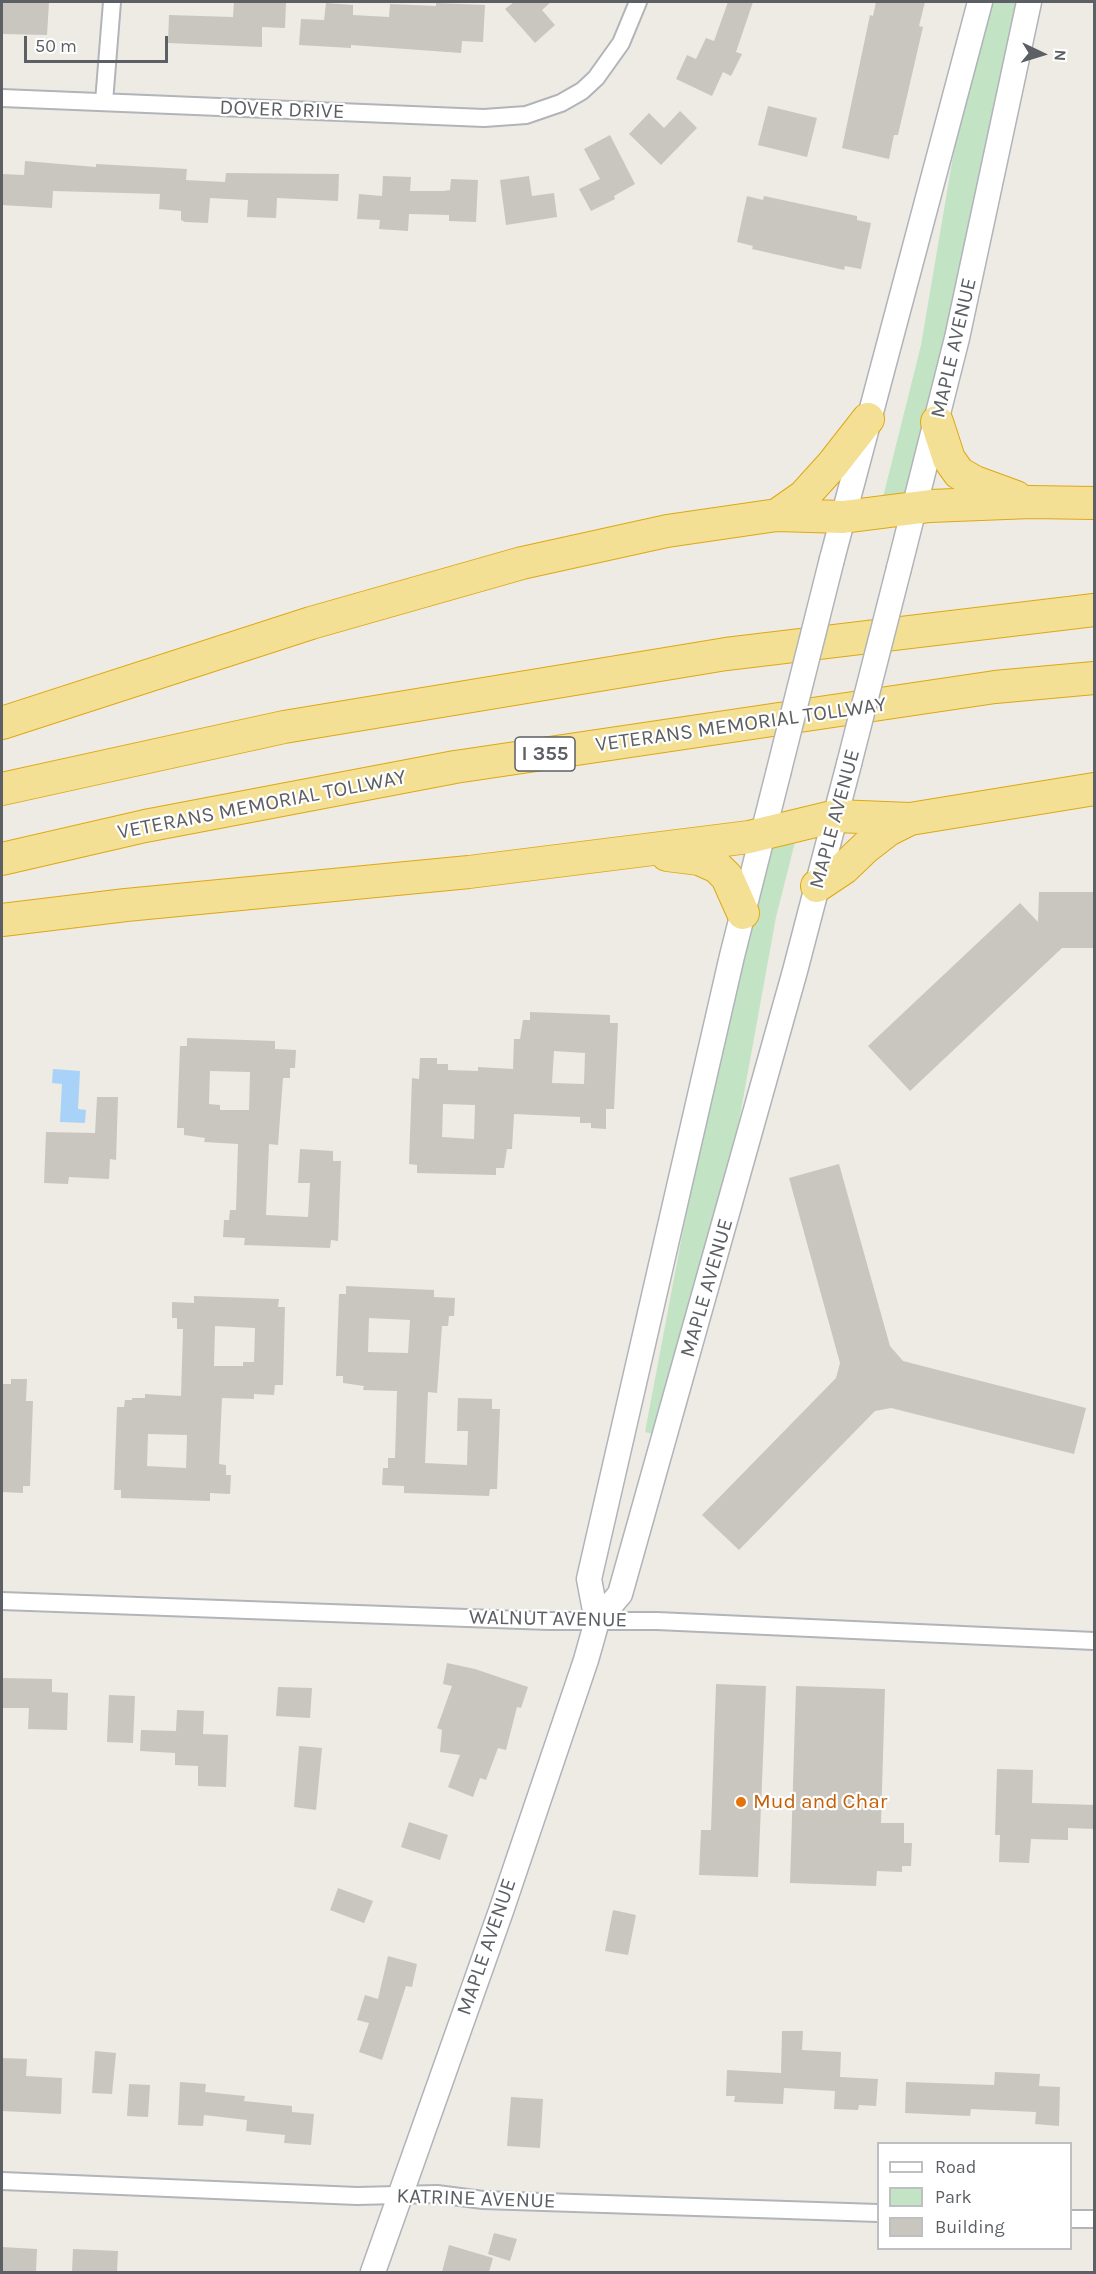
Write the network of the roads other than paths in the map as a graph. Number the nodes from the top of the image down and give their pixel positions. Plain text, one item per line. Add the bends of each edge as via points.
1 (112, 2) edge
2 (638, 2) edge
3 (980, 2) edge
4 (1029, 2) edge
5 (2, 98) edge
6 (104, 102) junction
7 (868, 419) junction
8 (937, 422) junction
9 (1031, 502) junction
10 (1095, 503) edge
11 (914, 509) junction
12 (777, 514) junction
13 (843, 517) junction
14 (1095, 610) edge
15 (1095, 678) edge
16 (2, 723) edge
17 (2, 789) edge
18 (1095, 789) edge
19 (836, 816) junction
20 (910, 819) junction
21 (763, 832) junction
22 (636, 852) junction
23 (2, 860) edge
24 (817, 886) junction
25 (743, 913) junction
26 (2, 920) edge
27 (2, 1601) edge
28 (597, 1621) junction
29 (1095, 1641) edge
30 (2, 2181) edge
31 (400, 2195) junction
32 (877, 2214) edge
33 (1072, 2219) edge
34 (1095, 2219) edge
35 (373, 2272) edge

1 - 6 street
2 - 6 street, DOVER DRIVE via 621,43 596,78 561,103 526,115 484,118
3 - 7 main road, MAPLE AVENUE
4 - 8 main road, MAPLE AVENUE
5 - 6 street, DOVER DRIVE
7 - 12 highway via 804,496
7 - 13 main road, MAPLE AVENUE
8 - 9 highway via 949,459 959,473
8 - 11 main road, MAPLE AVENUE
9 - 10 highway
9 - 11 highway
11 - 13 highway
11 - 19 main road, MAPLE AVENUE, bridge
12 - 13 highway
12 - 16 highway via 667,531 522,563 311,623
13 - 21 main road, MAPLE AVENUE, bridge
14 - 17 highway via 726,654 284,726
15 - 23 highway, VETERANS MEMORIAL TOLLWAY / I 355 via 995,687 455,767 146,826
18 - 20 highway
19 - 20 highway
19 - 21 highway
19 - 24 main road, MAPLE AVENUE
20 - 24 highway via 888,830
21 - 22 highway
21 - 25 main road, MAPLE AVENUE
22 - 25 highway via 699,859 717,867 727,877
22 - 26 highway
24 - 28 main road, MAPLE AVENUE via 620,1594
25 - 28 main road, MAPLE AVENUE via 589,1579
27 - 28 street, WALNUT AVENUE
28 - 29 street, WALNUT AVENUE
28 - 31 main road, MAPLE AVENUE via 497,1922
30 - 31 street, KATRINE AVENUE
31 - 32 street, KATRINE AVENUE
31 - 35 main road, MAPLE AVENUE
33 - 34 street

